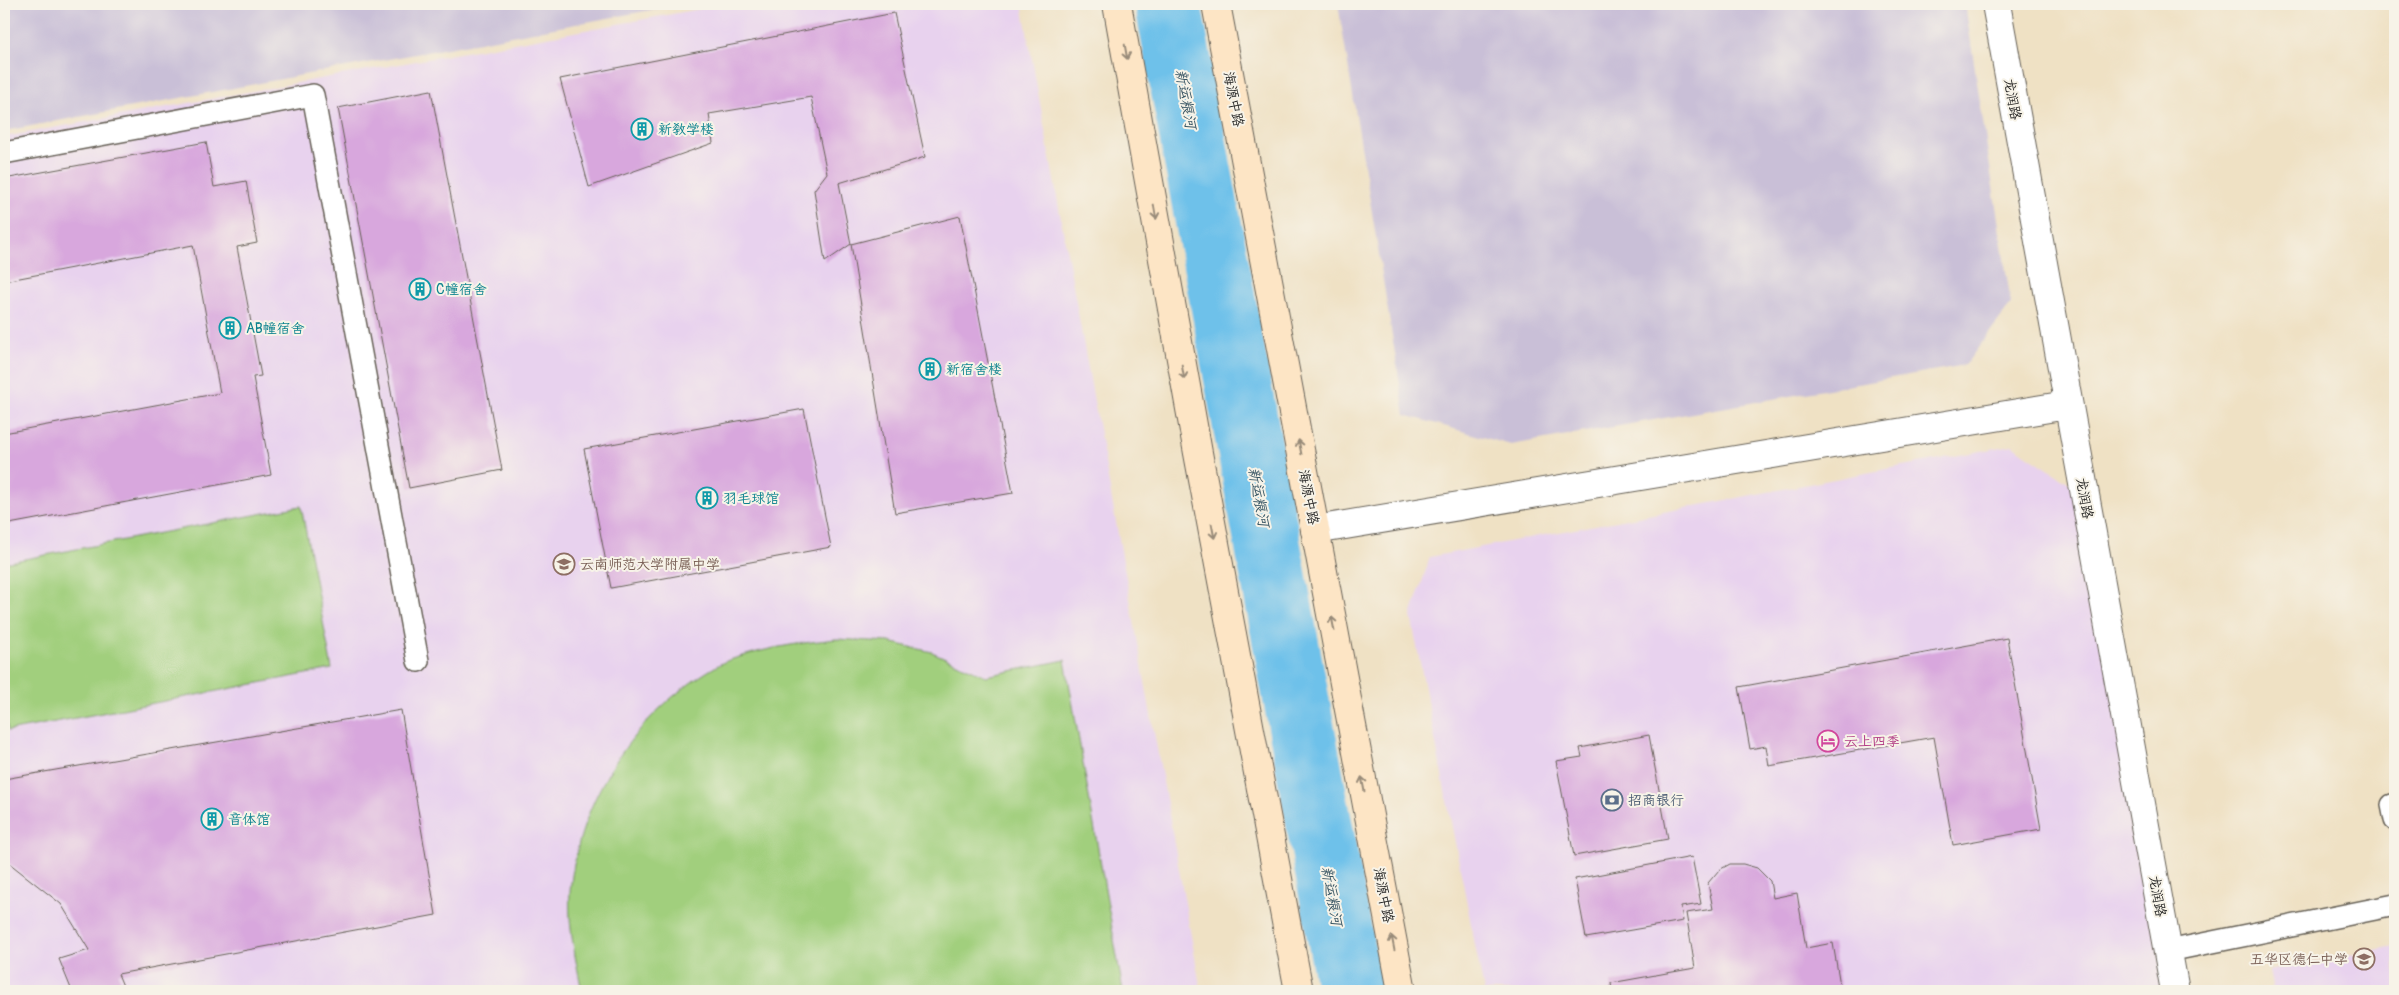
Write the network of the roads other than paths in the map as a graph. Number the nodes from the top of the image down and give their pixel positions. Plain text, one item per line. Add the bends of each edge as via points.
1 (1117, 4) edge
2 (1216, 4) edge
3 (1996, 4) edge
4 (4, 153) edge
5 (2068, 405) junction
6 (1315, 530) junction
7 (418, 661) dead end
8 (2395, 905) edge
9 (2168, 951) junction
10 (1299, 991) edge
11 (1402, 991) edge
12 (2175, 991) edge

1 -> 10 main road
6 -> 2 main road, 海源中路
3 - 5 street, 龙润路
4 - 7 lane via 313,95
5 - 6 street
5 - 9 street, 龙润路
11 -> 6 main road, 海源中路
8 - 9 lane
9 - 12 street, 龙润路

